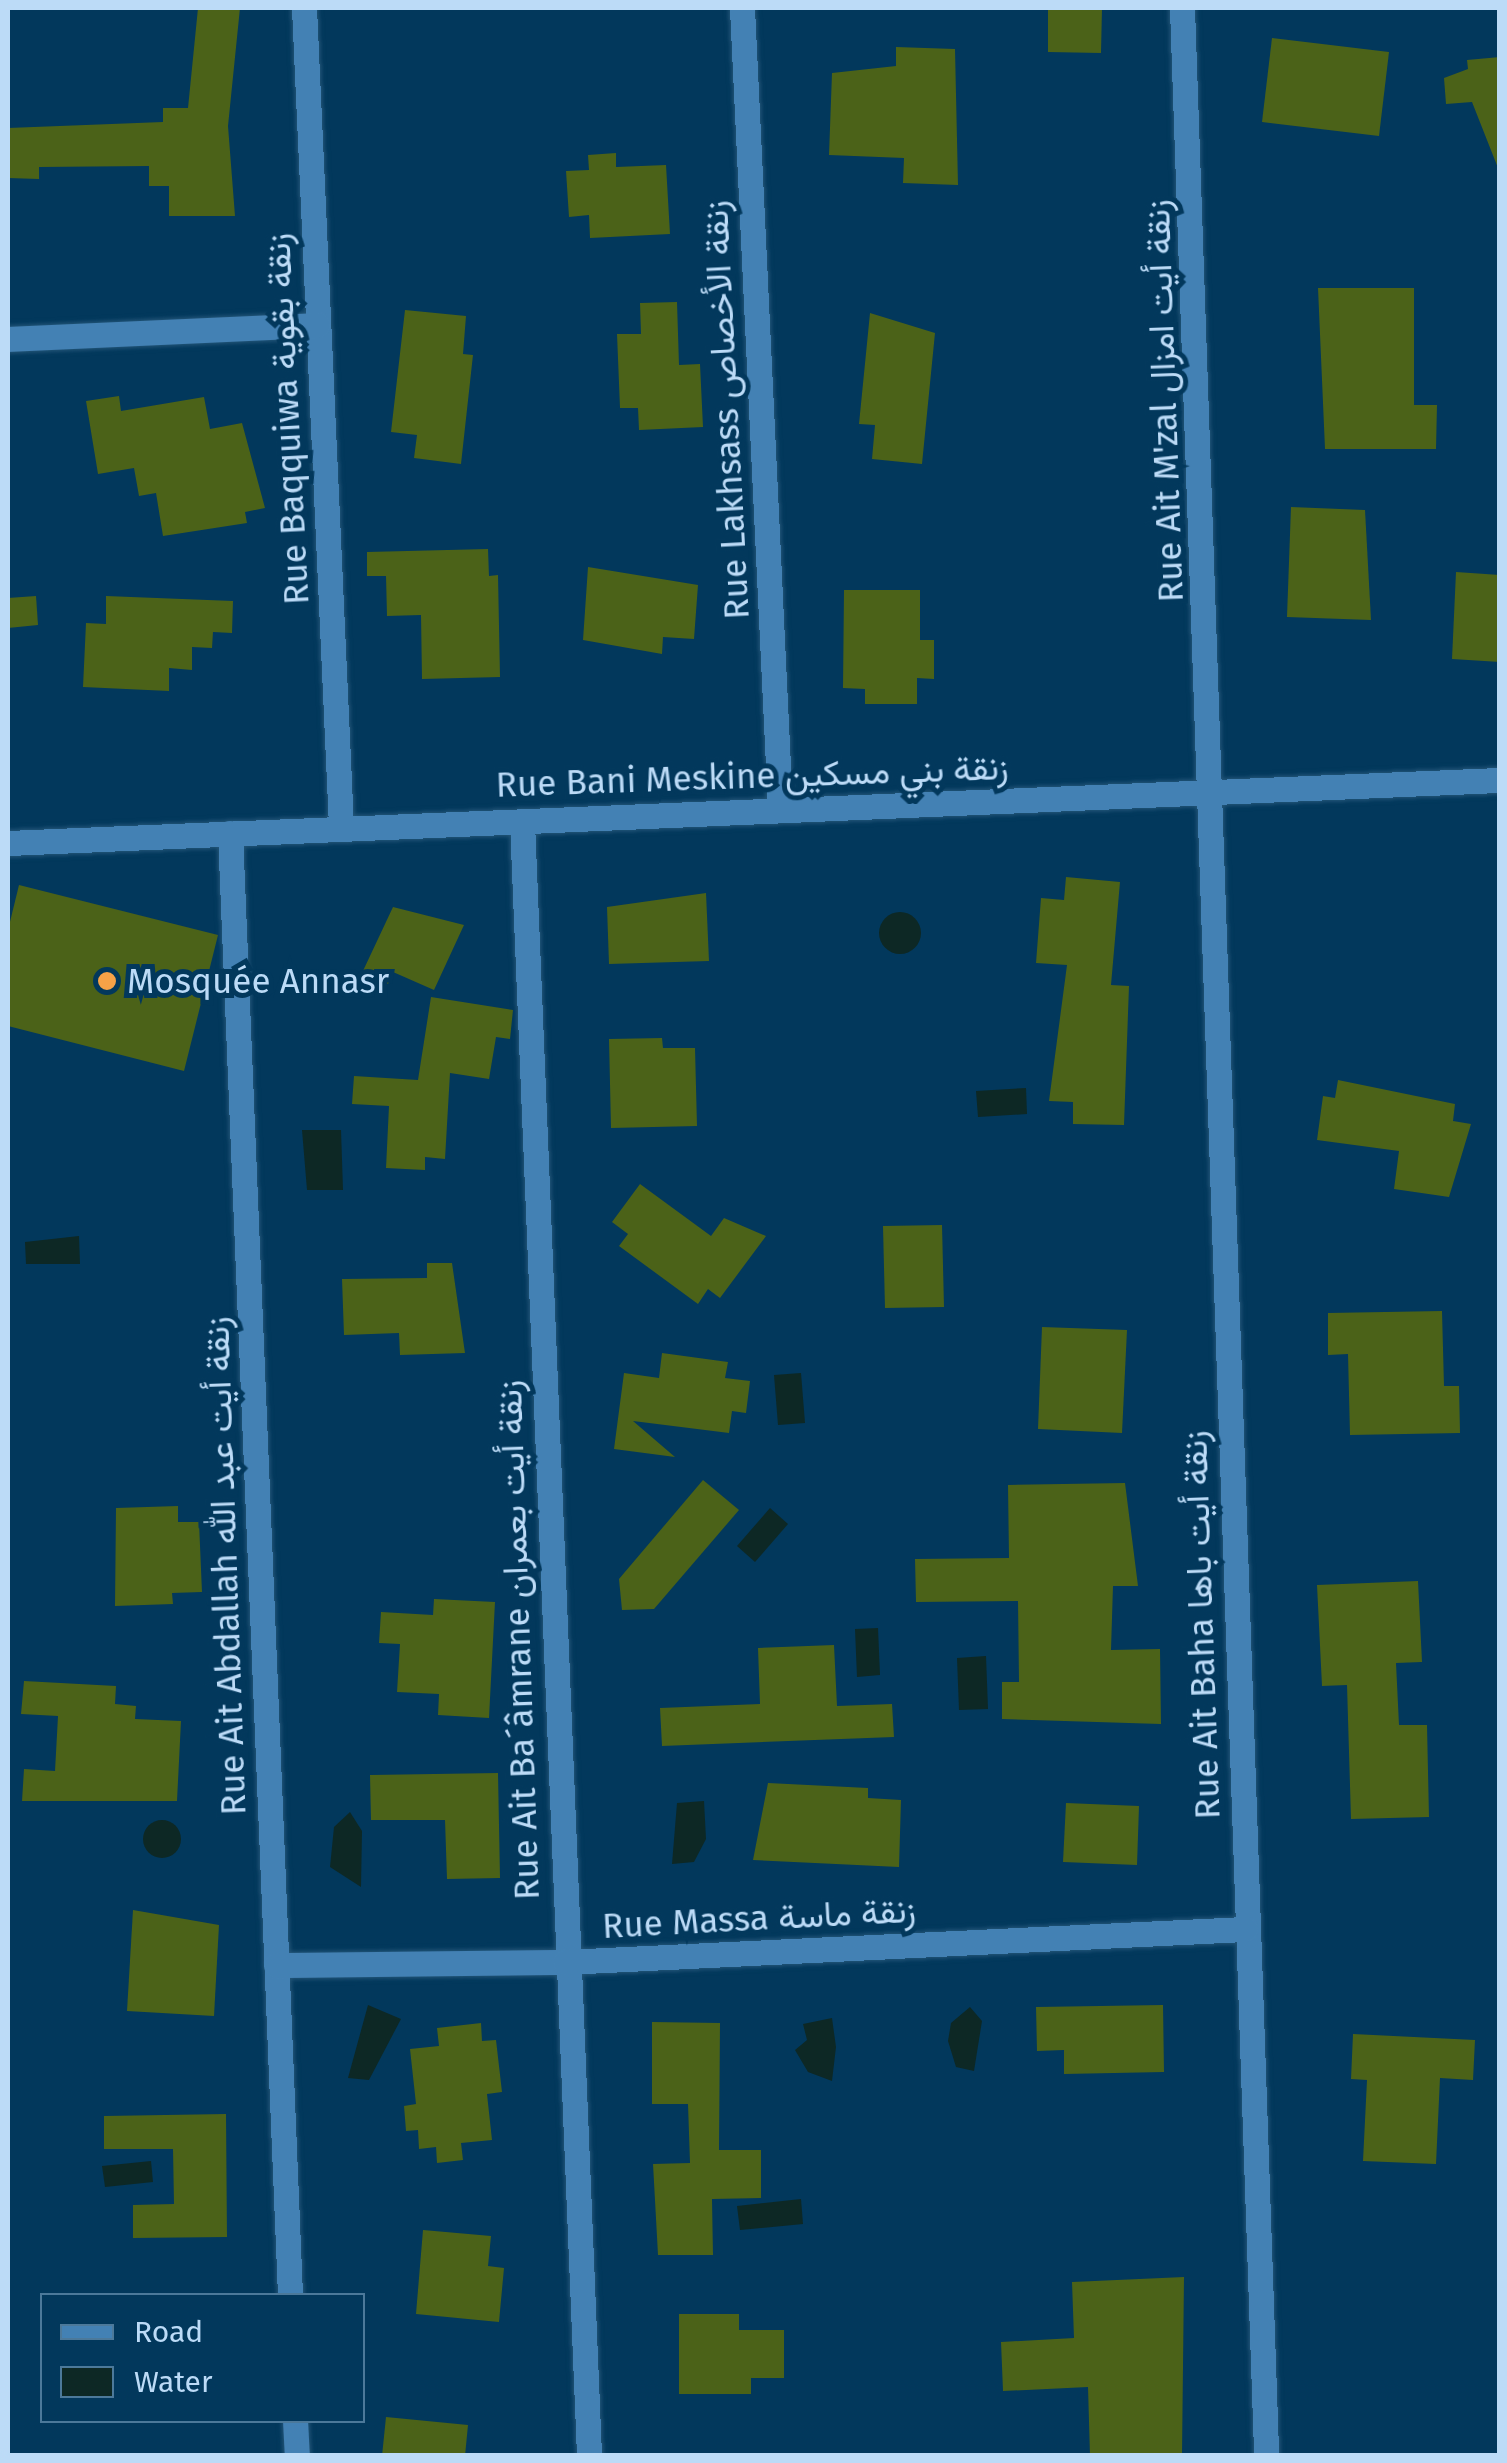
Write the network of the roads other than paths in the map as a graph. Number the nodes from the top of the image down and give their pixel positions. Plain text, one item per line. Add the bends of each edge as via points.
1 (304, 8) edge
2 (742, 8) edge
3 (1182, 8) edge
4 (318, 324) junction
5 (8, 339) edge
6 (1500, 780) edge
7 (1213, 792) junction
8 (780, 809) junction
9 (522, 822) junction
10 (341, 827) junction
11 (230, 834) junction
12 (8, 843) edge
13 (1245, 1929) junction
14 (565, 1962) junction
15 (276, 1965) junction
16 (290, 2293) edge
17 (296, 2423) edge
18 (297, 2456) edge
19 (588, 2456) edge
20 (1266, 2456) edge

1 - 4 street, Rue Baqquiwa زنقة بقوية
2 - 8 street, Rue Lakhsass زنقة الأخصاص
3 - 7 street, Rue Ait M'zal زنقة أيت امزال
4 - 5 street
4 - 10 street, Rue Baqquiwa زنقة بقوية
6 - 7 street, Rue Bani Meskine زنقة بني مسكين
7 - 8 street, Rue Bani Meskine زنقة بني مسكين
7 - 13 street, Rue Ait Baha زنقة أيت باها
8 - 9 street, Rue Bani Meskine زنقة بني مسكين
9 - 10 street, Rue Bani Meskine زنقة بني مسكين
9 - 14 street, Rue Ait Ba´âmrane زنقة أيت بعمران
10 - 11 street, Rue Bani Meskine زنقة بني مسكين
11 - 12 street, Rue Bani Meskine زنقة بني مسكين
11 - 15 street, Rue Ait Abdallah زنقة أيت عبد الله
13 - 14 street, Rue Massa زنقة ماسة
13 - 20 street, Rue Ait Baha زنقة أيت باها
14 - 15 street, Rue Massa زنقة ماسة
14 - 19 street, Rue Ait Ba´âmrane زنقة أيت بعمران
15 - 16 street, Rue Ait Abdallah زنقة أيت عبد الله
17 - 18 street

